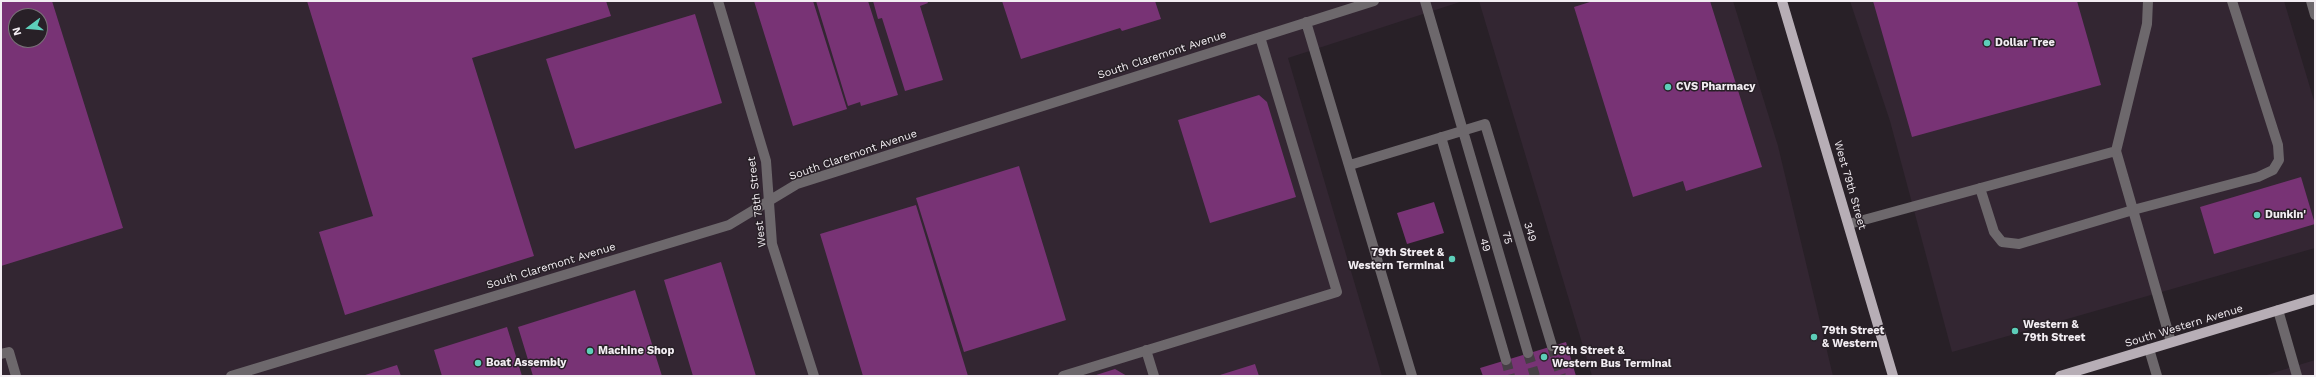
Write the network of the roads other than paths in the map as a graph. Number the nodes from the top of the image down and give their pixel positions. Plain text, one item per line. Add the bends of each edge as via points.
1 (718, 1) edge
2 (1374, 1) edge
3 (1424, 1) edge
4 (1782, 1) edge
5 (2148, 1) edge
6 (2232, 1) edge
7 (1306, 22) junction
8 (1260, 37) junction
9 (1463, 130) junction
10 (1441, 137) junction
11 (2116, 152) junction
12 (1350, 165) junction
13 (1980, 188) junction
14 (769, 201) junction
15 (2133, 210) junction
16 (1849, 224) junction
17 (2315, 299) edge
18 (2278, 310) junction
19 (2171, 342) junction
20 (1552, 346) tunnel mouth
21 (2149, 349) junction
22 (1146, 350) junction
23 (1528, 353) tunnel mouth
24 (1, 354) edge
25 (1506, 360) tunnel mouth
26 (16, 376) edge
27 (231, 376) edge
28 (814, 376) edge
29 (1063, 376) edge
30 (1154, 376) edge
31 (1412, 376) edge
32 (1893, 376) edge
33 (2060, 376) edge
34 (2157, 376) edge
35 (2297, 376) edge

1 - 14 street, West 78th Street via 766,161
2 - 7 street, South Claremont Avenue
3 - 9 street, 75
4 - 16 main road, West 79th Street
5 - 11 street via 2148,24
6 - 15 street via 2278,145 2279,160 2273,170 2258,177
7 - 8 street, South Claremont Avenue
7 - 12 street
8 - 14 street, South Claremont Avenue via 797,184
8 - 22 street via 1337,292
9 - 10 street
9 - 20 street, 349 via 1486,124
9 - 23 street, 75
10 - 12 street
10 - 25 street, 49
11 - 13 street
11 - 15 street
12 - 31 street
13 - 15 street via 1994,232 2002,242 2019,244
13 - 16 street
14 - 27 street, South Claremont Avenue via 729,225
14 - 28 street, West 78th Street via 772,244
15 - 19 street
16 - 32 main road, West 79th Street
17 - 18 main road, South Western Avenue
18 - 19 main road, South Western Avenue
18 - 35 street
19 - 21 main road, South Western Avenue
21 - 33 main road, South Western Avenue
21 - 34 street
22 - 29 street
22 - 30 street
24 - 26 street via 9,352

